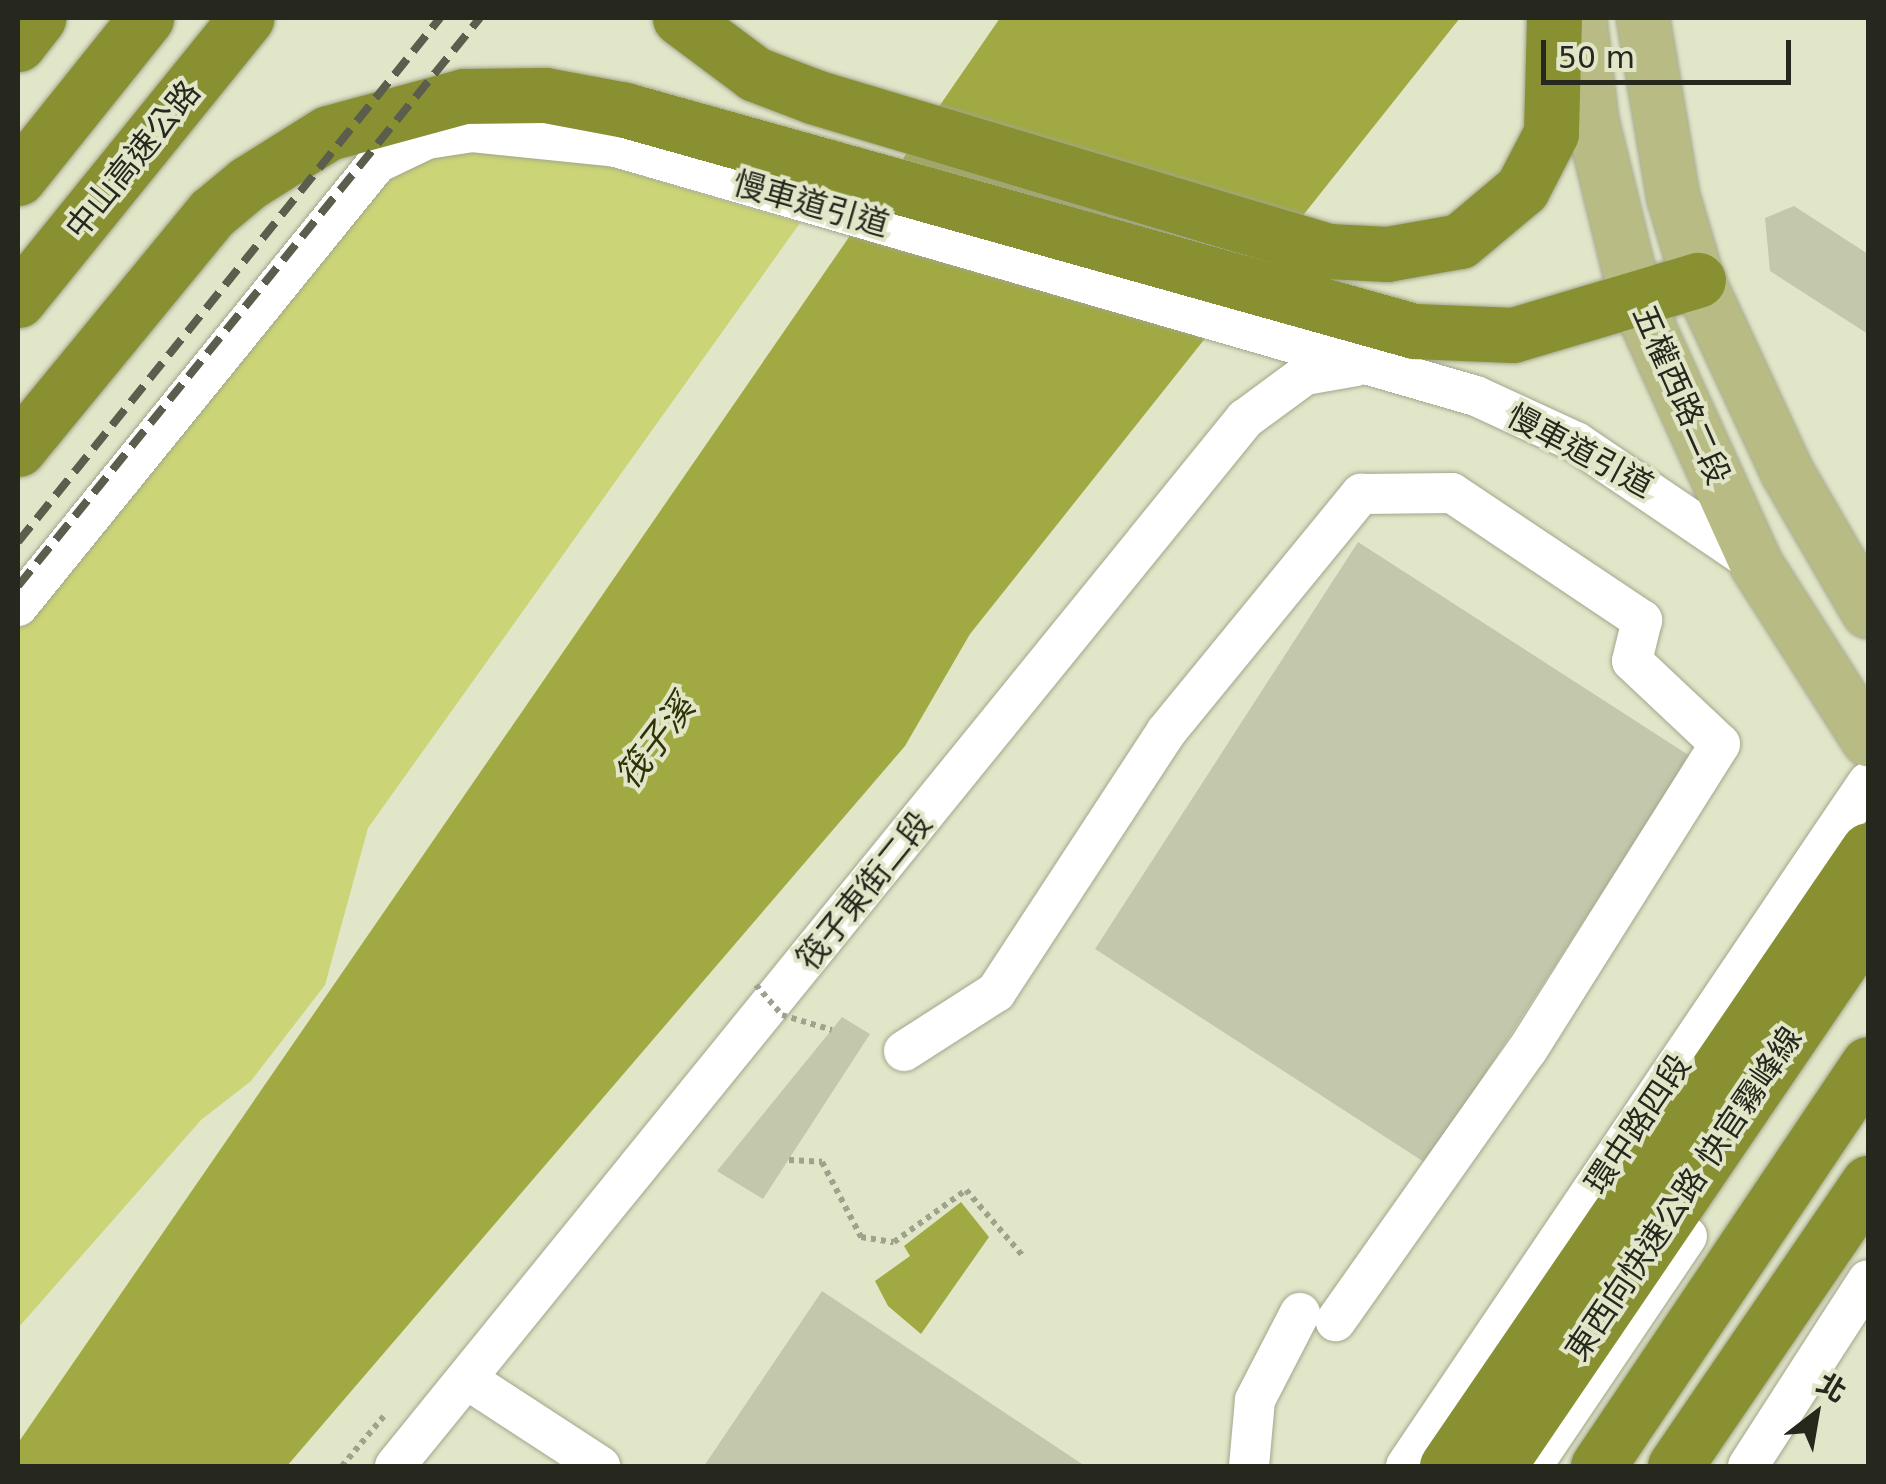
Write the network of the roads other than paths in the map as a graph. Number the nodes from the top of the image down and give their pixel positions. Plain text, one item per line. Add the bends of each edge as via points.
1 (38, 18) edge
2 (146, 18) edge
3 (246, 18) edge
4 (680, 18) edge
5 (1644, 18) edge
6 (1564, 29) edge
7 (18, 44) edge
8 (18, 178) edge
9 (1698, 280) junction
10 (1636, 299) junction
11 (18, 300) edge
12 (1366, 366) junction
13 (18, 449) edge
14 (1756, 564) junction
15 (18, 606) edge
16 (1868, 612) edge
17 (1868, 740) edge
18 (1868, 782) edge
19 (1868, 850) edge
20 (1868, 922) edge
21 (1868, 962) edge
22 (904, 1051) dead end
23 (1868, 1064) edge
24 (1868, 1099) edge
25 (1868, 1182) edge
26 (1868, 1280) edge
27 (468, 1380) junction
28 (395, 1466) edge
29 (600, 1466) edge
30 (1249, 1466) edge
31 (1406, 1466) edge
32 (1447, 1466) edge
33 (1498, 1466) edge
34 (1532, 1466) edge
35 (1598, 1466) edge
36 (1624, 1466) edge
37 (1675, 1466) edge
38 (1748, 1466) edge

1 - 7 highway
2 - 8 highway
3 - 11 highway, 中山高速公路
4 - 6 highway via 754,74 1328,251 1428,250 1460,241 1495,215 1522,189 1551,133
5 - 9 main road, 五權西路二段 via 1673,196
6 - 10 main road, 五權西路二段
9 - 10 highway
9 - 16 main road, 五權西路二段 via 1786,472
10 - 13 highway via 1513,335 1414,331 848,170 545,96 464,96 372,116 286,156 212,214
10 - 14 main road, 五權西路二段
12 - 14 street, 慢車道引道 via 1476,396 1576,442
12 - 15 street, 慢車道引道 via 616,147 472,132 396,149
12 - 27 street, 筏子東街二段 via 1306,376 1245,419
14 - 17 main road, 五權西路二段
18 - 31 street, 環中路四段
19 - 32 highway
20 - 33 highway, 東西向快速公路 快官霧峰線
21 - 34 street
22 - 30 street via 996,992 1166,732 1361,494 1452,493 1642,620 1632,661 1720,744 1528,1050 1255,1400
23 - 35 highway
24 - 36 street
25 - 37 highway
26 - 38 street
27 - 28 street, 筏子東街二段
27 - 29 street

